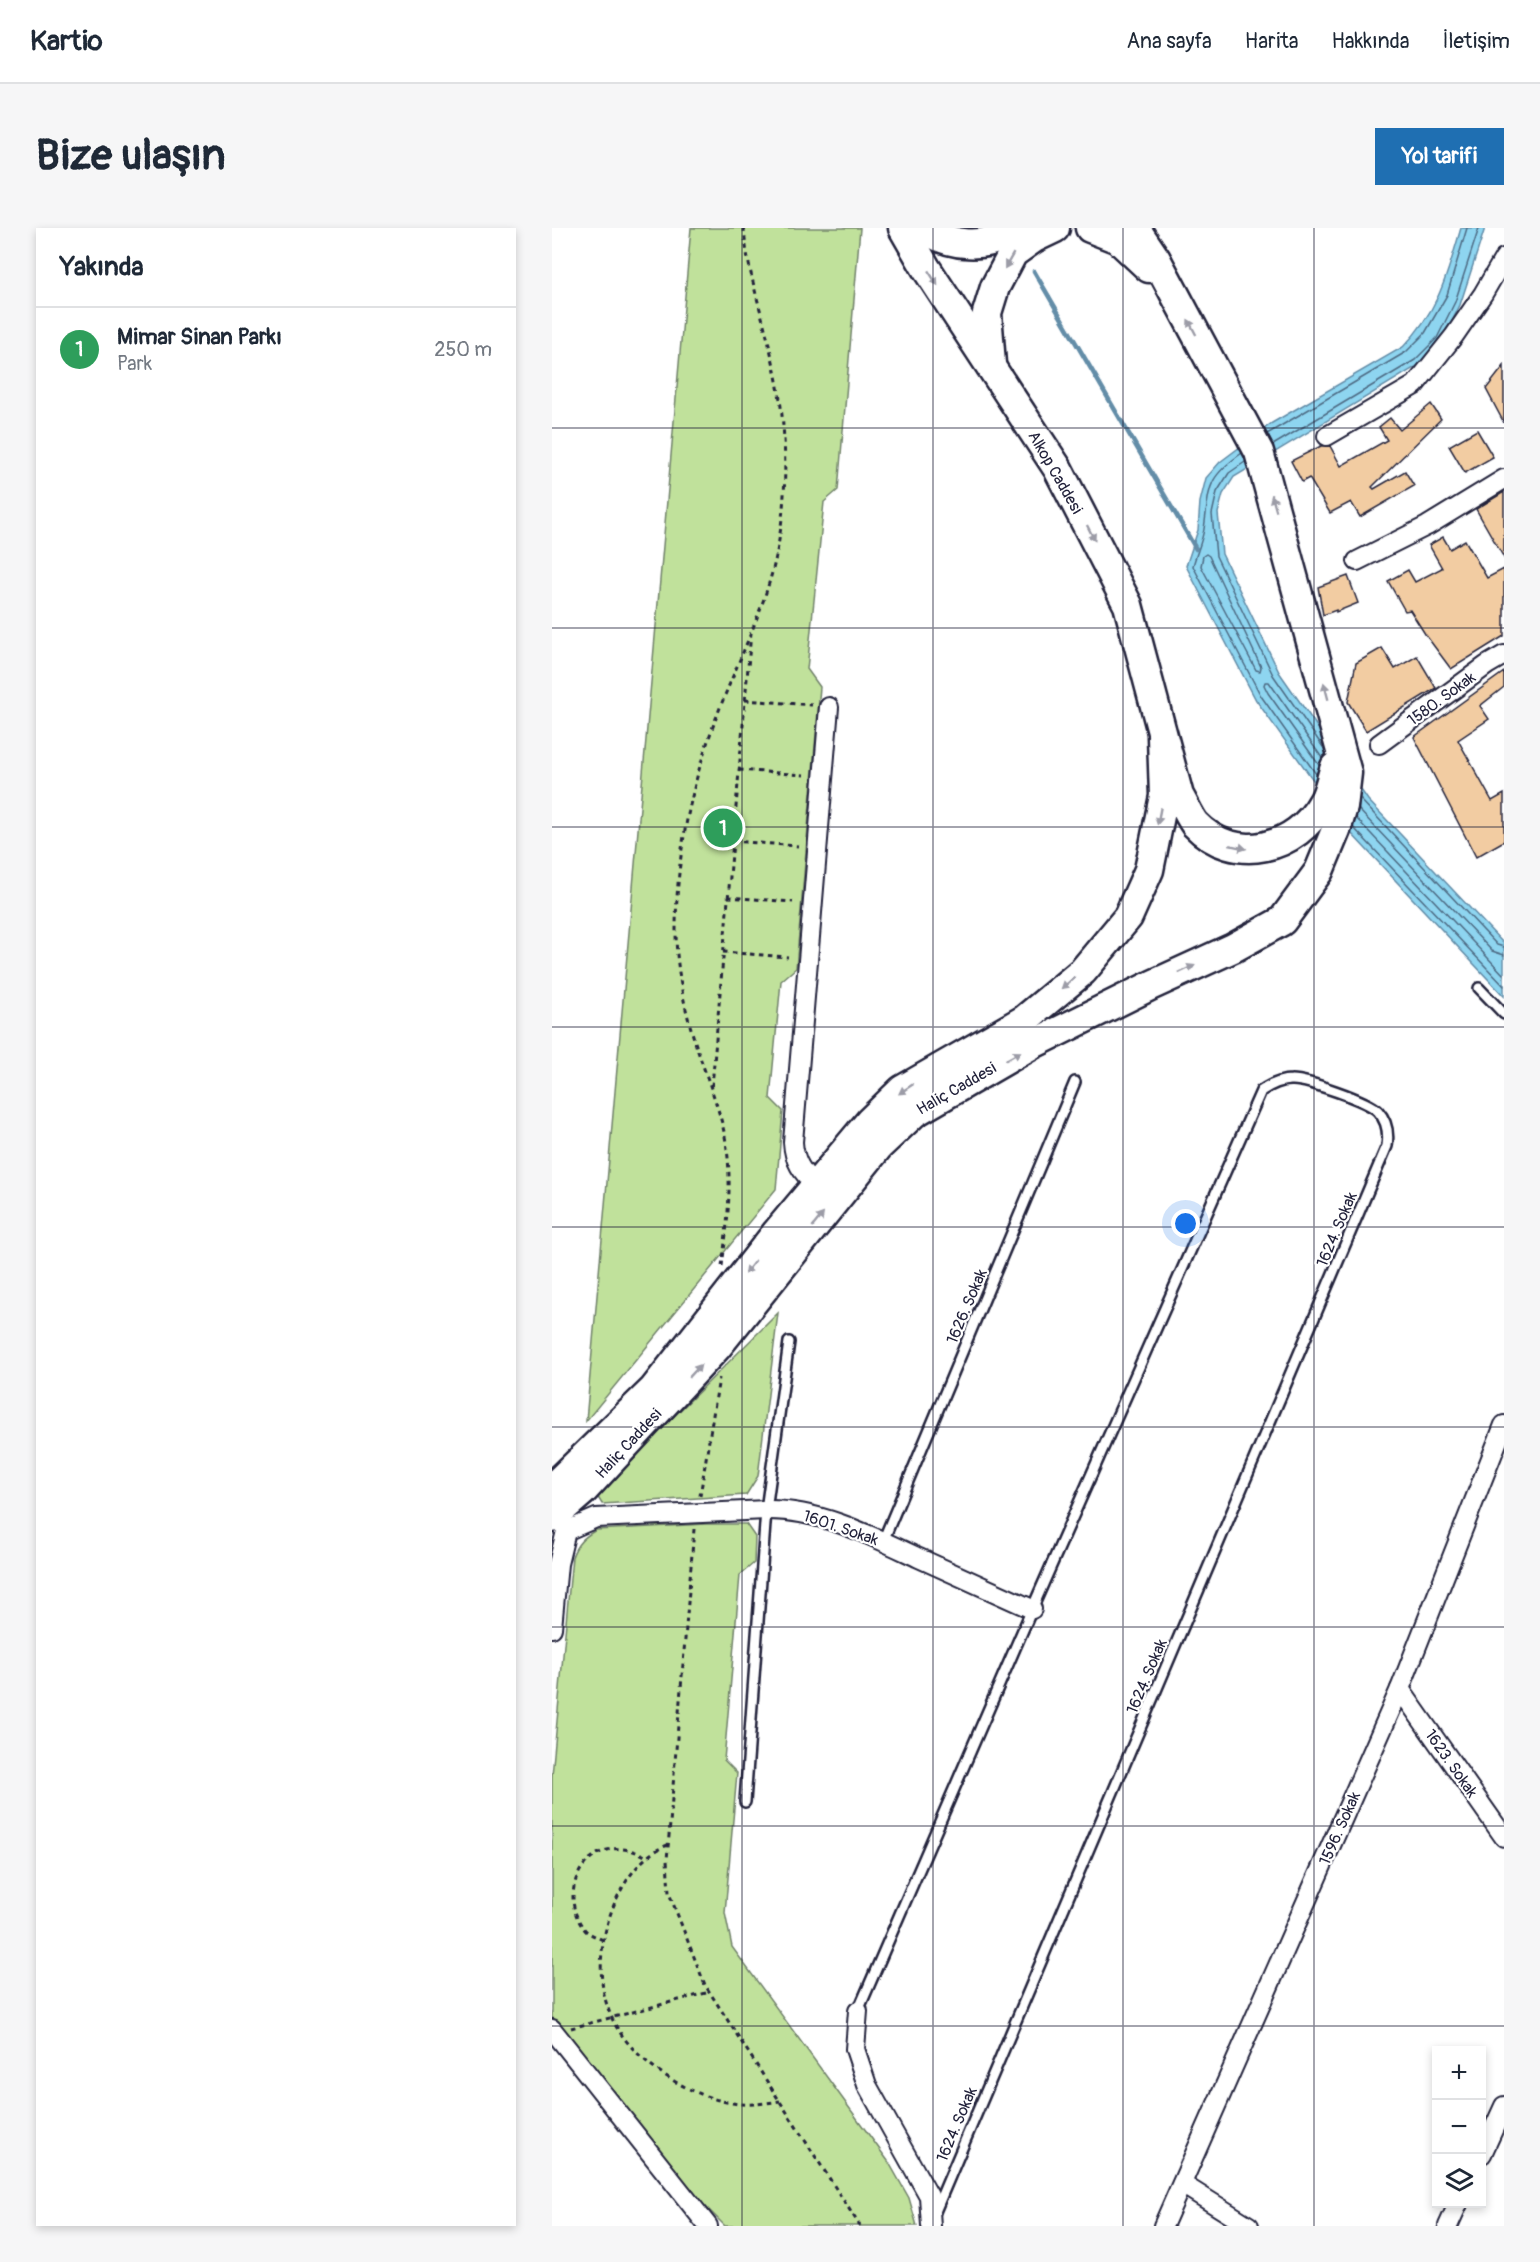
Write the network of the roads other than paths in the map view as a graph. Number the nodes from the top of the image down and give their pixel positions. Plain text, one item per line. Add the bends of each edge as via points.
1 (903, 228) edge
2 (924, 228) edge
3 (1011, 228) edge
4 (1055, 228) edge
5 (1090, 228) edge
6 (1136, 228) edge
7 (1504, 258) edge
8 (1171, 287) junction
9 (991, 367) junction
10 (1327, 436) dead end
11 (1504, 479) edge
12 (1357, 561) dead end
13 (1504, 655) edge
14 (830, 707) road end
15 (1162, 737) junction
16 (1379, 744) dead end
17 (1341, 747) junction
18 (1479, 988) dead end
19 (1504, 1014) edge
20 (1075, 1082) dead end
21 (816, 1185) junction
22 (789, 1342) dead end
23 (1504, 1425) edge
24 (552, 1488) edge
25 (766, 1510) junction
26 (557, 1524) edge
27 (883, 1541) junction
28 (1032, 1609) junction
29 (552, 1628) edge
30 (1400, 1689) junction
31 (745, 1802) dead end
32 (1504, 1837) edge
33 (858, 2012) joint
34 (553, 2031) edge
35 (1504, 2106) edge
36 (1486, 2145) edge
37 (1182, 2184) junction
38 (1456, 2208) edge
39 (931, 2222) edge
40 (708, 2226) edge
41 (1163, 2226) edge
42 (1249, 2226) edge
43 (1448, 2226) edge

1 -> 9 main road, Alkop Caddesi
2 - 3 main road via 958,244 985,242
4 -> 9 main road via 1013,253 995,288 987,313
5 - 8 main road via 1118,239
6 - 8 main road
7 - 10 street via 1454,336 1415,385
17 -> 8 main road via 1260,452
9 -> 15 main road, Alkop Caddesi via 1058,469 1128,605
11 - 12 street via 1427,526
13 - 16 street, 1580. Sokak
14 - 21 street via 794,1142 800,1169
15 -> 17 main road via 1179,796 1195,823 1236,848 1254,849 1277,843 1302,830 1324,801
15 -> 21 main road, Haliç Caddesi via 1164,796 1149,870 1128,917 1083,971 1024,1020 902,1090 870,1120
26 -> 17 main road, Haliç Caddesi via 710,1355 879,1146 914,1113 1034,1044 1282,921 1318,871 1336,830 1347,773
18 - 19 lane
20 - 27 lane, 1626. Sokak
21 -> 24 main road, Haliç Caddesi via 654,1389
22 - 25 lane
23 - 30 street, 1596. Sokak
25 - 26 street, 1601. Sokak via 596,1518
25 - 27 street, 1601. Sokak via 805,1513
25 - 31 lane
26 - 29 street
27 - 28 street, 1601. Sokak
28 - 33 lane
28 - 39 lane, 1624. Sokak via 1261,1091 1278,1082 1296,1080 1372,1106 1383,1118 1387,1146
30 - 32 street, 1623. Sokak
30 - 37 street, 1596. Sokak
33 - 39 street via 855,2049 867,2085 920,2176 929,2196
34 - 40 street
35 - 36 street
37 - 41 street, 1596. Sokak
37 - 42 street
38 - 43 street

